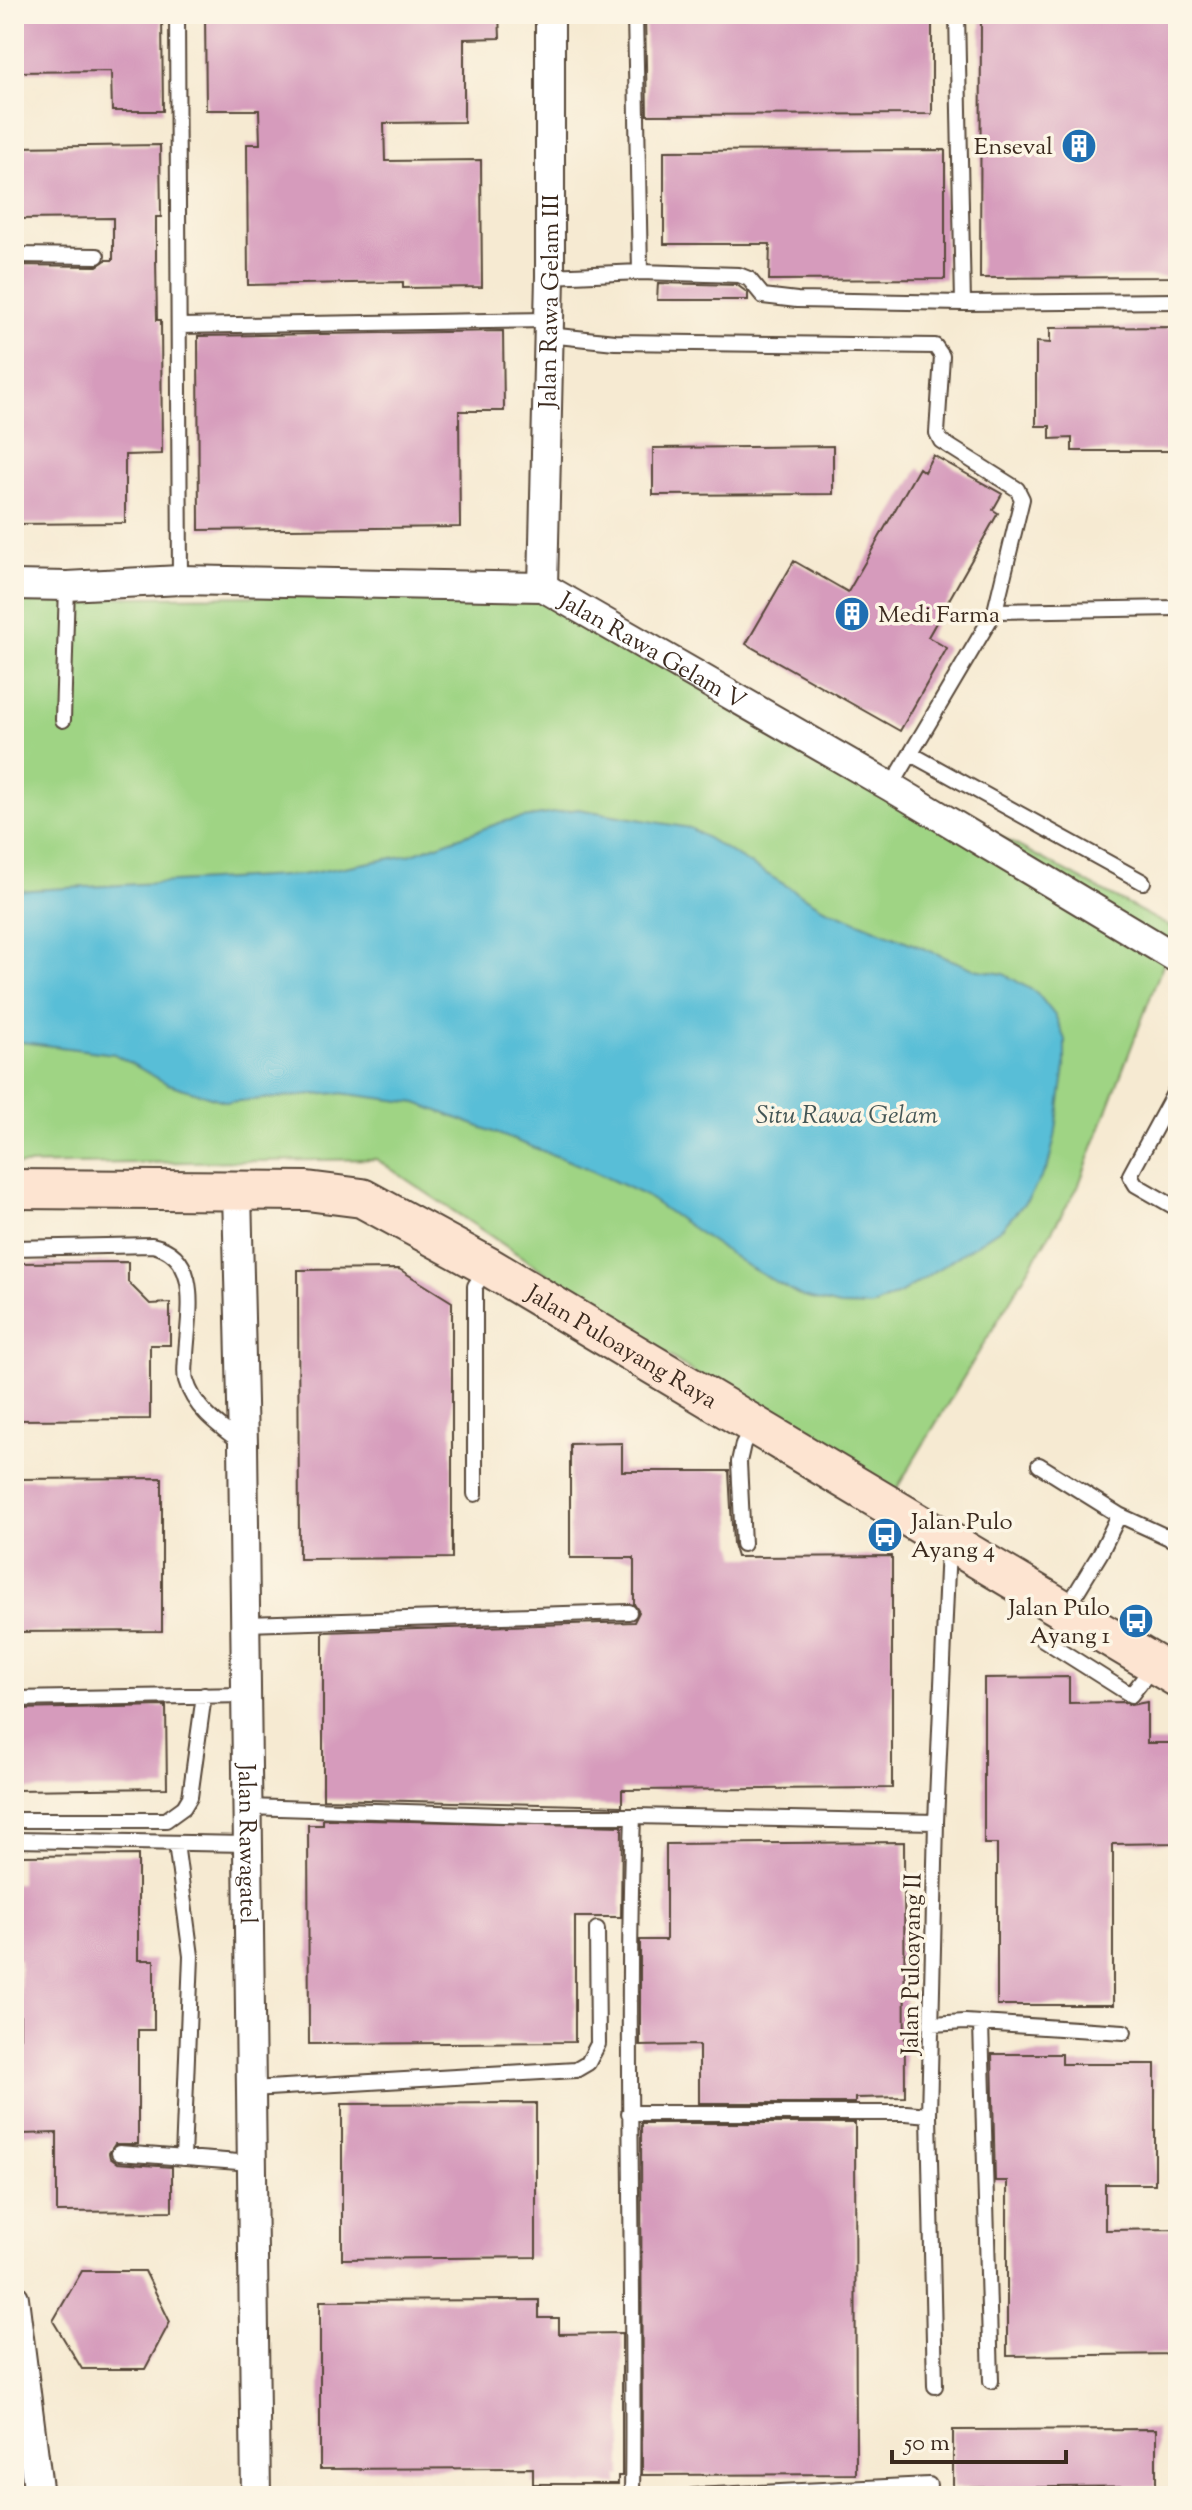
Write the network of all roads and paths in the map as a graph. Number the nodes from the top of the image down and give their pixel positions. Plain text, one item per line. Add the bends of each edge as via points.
1 (177, 14) edge
2 (550, 14) edge
3 (635, 14) edge
4 (957, 14) edge
5 (14, 255) edge
6 (97, 256) dead end
7 (640, 272) junction
8 (550, 276) junction
9 (1178, 301) edge
10 (963, 303) junction
11 (180, 326) junction
12 (548, 327) junction
13 (180, 580) junction
14 (14, 585) edge
15 (67, 586) junction
16 (543, 587) junction
17 (1178, 608) edge
18 (995, 611) junction
19 (63, 720) dead end
20 (911, 754) junction
21 (891, 787) junction
22 (1143, 882) dead end
23 (1175, 949) edge
24 (1178, 1086) edge
25 (14, 1189) edge
26 (237, 1192) junction
27 (1178, 1209) edge
28 (14, 1248) edge
29 (489, 1267) junction
30 (755, 1425) junction
31 (243, 1444) junction
32 (1039, 1465) dead end
33 (475, 1494) dead end
34 (1119, 1515) junction
35 (1178, 1542) edge
36 (949, 1543) junction
37 (743, 1544) dead end
38 (629, 1612) dead end
39 (246, 1624) junction
40 (1053, 1625) junction
41 (1166, 1672) edge
42 (204, 1695) junction
43 (246, 1695) junction
44 (14, 1699) edge
45 (247, 1807) junction
46 (633, 1816) junction
47 (14, 1820) edge
48 (936, 1822) junction
49 (14, 1840) edge
50 (176, 1843) junction
51 (248, 1844) junction
52 (597, 1929) dead end
53 (981, 2023) junction
54 (932, 2024) junction
55 (1124, 2032) dead end
56 (251, 2089) junction
57 (629, 2113) junction
58 (929, 2115) junction
59 (119, 2153) dead end
60 (183, 2158) junction
61 (252, 2163) junction
62 (14, 2298) edge
63 (991, 2381) dead end
64 (935, 2386) dead end
65 (929, 2485) dead end
66 (39, 2496) edge
67 (256, 2496) edge
68 (632, 2496) edge
69 (693, 2496) edge

1 - 11 lane
2 - 8 street, Jalan Rawa Gelam III
3 - 7 lane
4 - 10 lane
5 - 6 lane
7 - 8 lane
7 - 10 lane via 739,275 770,298
8 - 12 street, Jalan Rawa Gelam III
9 - 10 lane
11 - 12 lane
11 - 13 lane
12 - 16 street, Jalan Rawa Gelam III
12 - 18 lane via 615,342 935,346 942,356 937,433 941,441 1017,489 1022,499
13 - 15 street, Jalan Rawa Gelam V
13 - 16 street, Jalan Rawa Gelam V
14 - 15 street, Jalan Rawa Gelam V
15 - 19 lane
16 - 21 street, Jalan Rawa Gelam V
17 - 18 lane
18 - 20 lane
20 - 21 lane
20 - 22 lane
21 - 23 street, Jalan Rawa Gelam V
24 - 27 lane via 1130,1175 1136,1185
25 - 26 street, Jalan Puloayang Raya
26 - 29 street, Jalan Puloayang Raya via 307,1191 362,1198
26 - 31 street, Jalan Rawagatel
28 - 31 lane via 152,1245 167,1248 180,1259 188,1293 185,1378 210,1420
29 - 30 street, Jalan Puloayang Raya
29 - 33 lane via 475,1286
30 - 36 street, Jalan Puloayang Raya
30 - 37 lane via 739,1462
31 - 39 street, Jalan Rawagatel
32 - 34 lane
34 - 35 lane
34 - 40 lane
36 - 40 street, Jalan Puloayang Raya
36 - 48 lane, Jalan Puloayang II
38 - 39 lane
39 - 43 street, Jalan Rawagatel
40 - 41 street, Jalan Puloayang Raya
42 - 43 lane
42 - 44 lane
42 - 47 lane via 190,1797 166,1820
43 - 45 street, Jalan Rawagatel
45 - 46 lane
45 - 51 street, Jalan Rawagatel
46 - 48 lane
46 - 57 lane
48 - 54 lane, Jalan Puloayang II
49 - 50 lane
50 - 51 lane
50 - 60 lane via 191,1956
51 - 56 street, Jalan Rawagatel
52 - 56 lane via 598,2044 588,2063 576,2070
53 - 54 lane
53 - 55 lane
53 - 63 lane
54 - 58 lane, Jalan Puloayang II
56 - 61 street, Jalan Rawagatel
57 - 58 lane
57 - 68 lane
58 - 64 lane, Jalan Puloayang II
59 - 60 lane
60 - 61 lane
61 - 67 street, Jalan Rawagatel
62 - 66 street
65 - 69 lane

